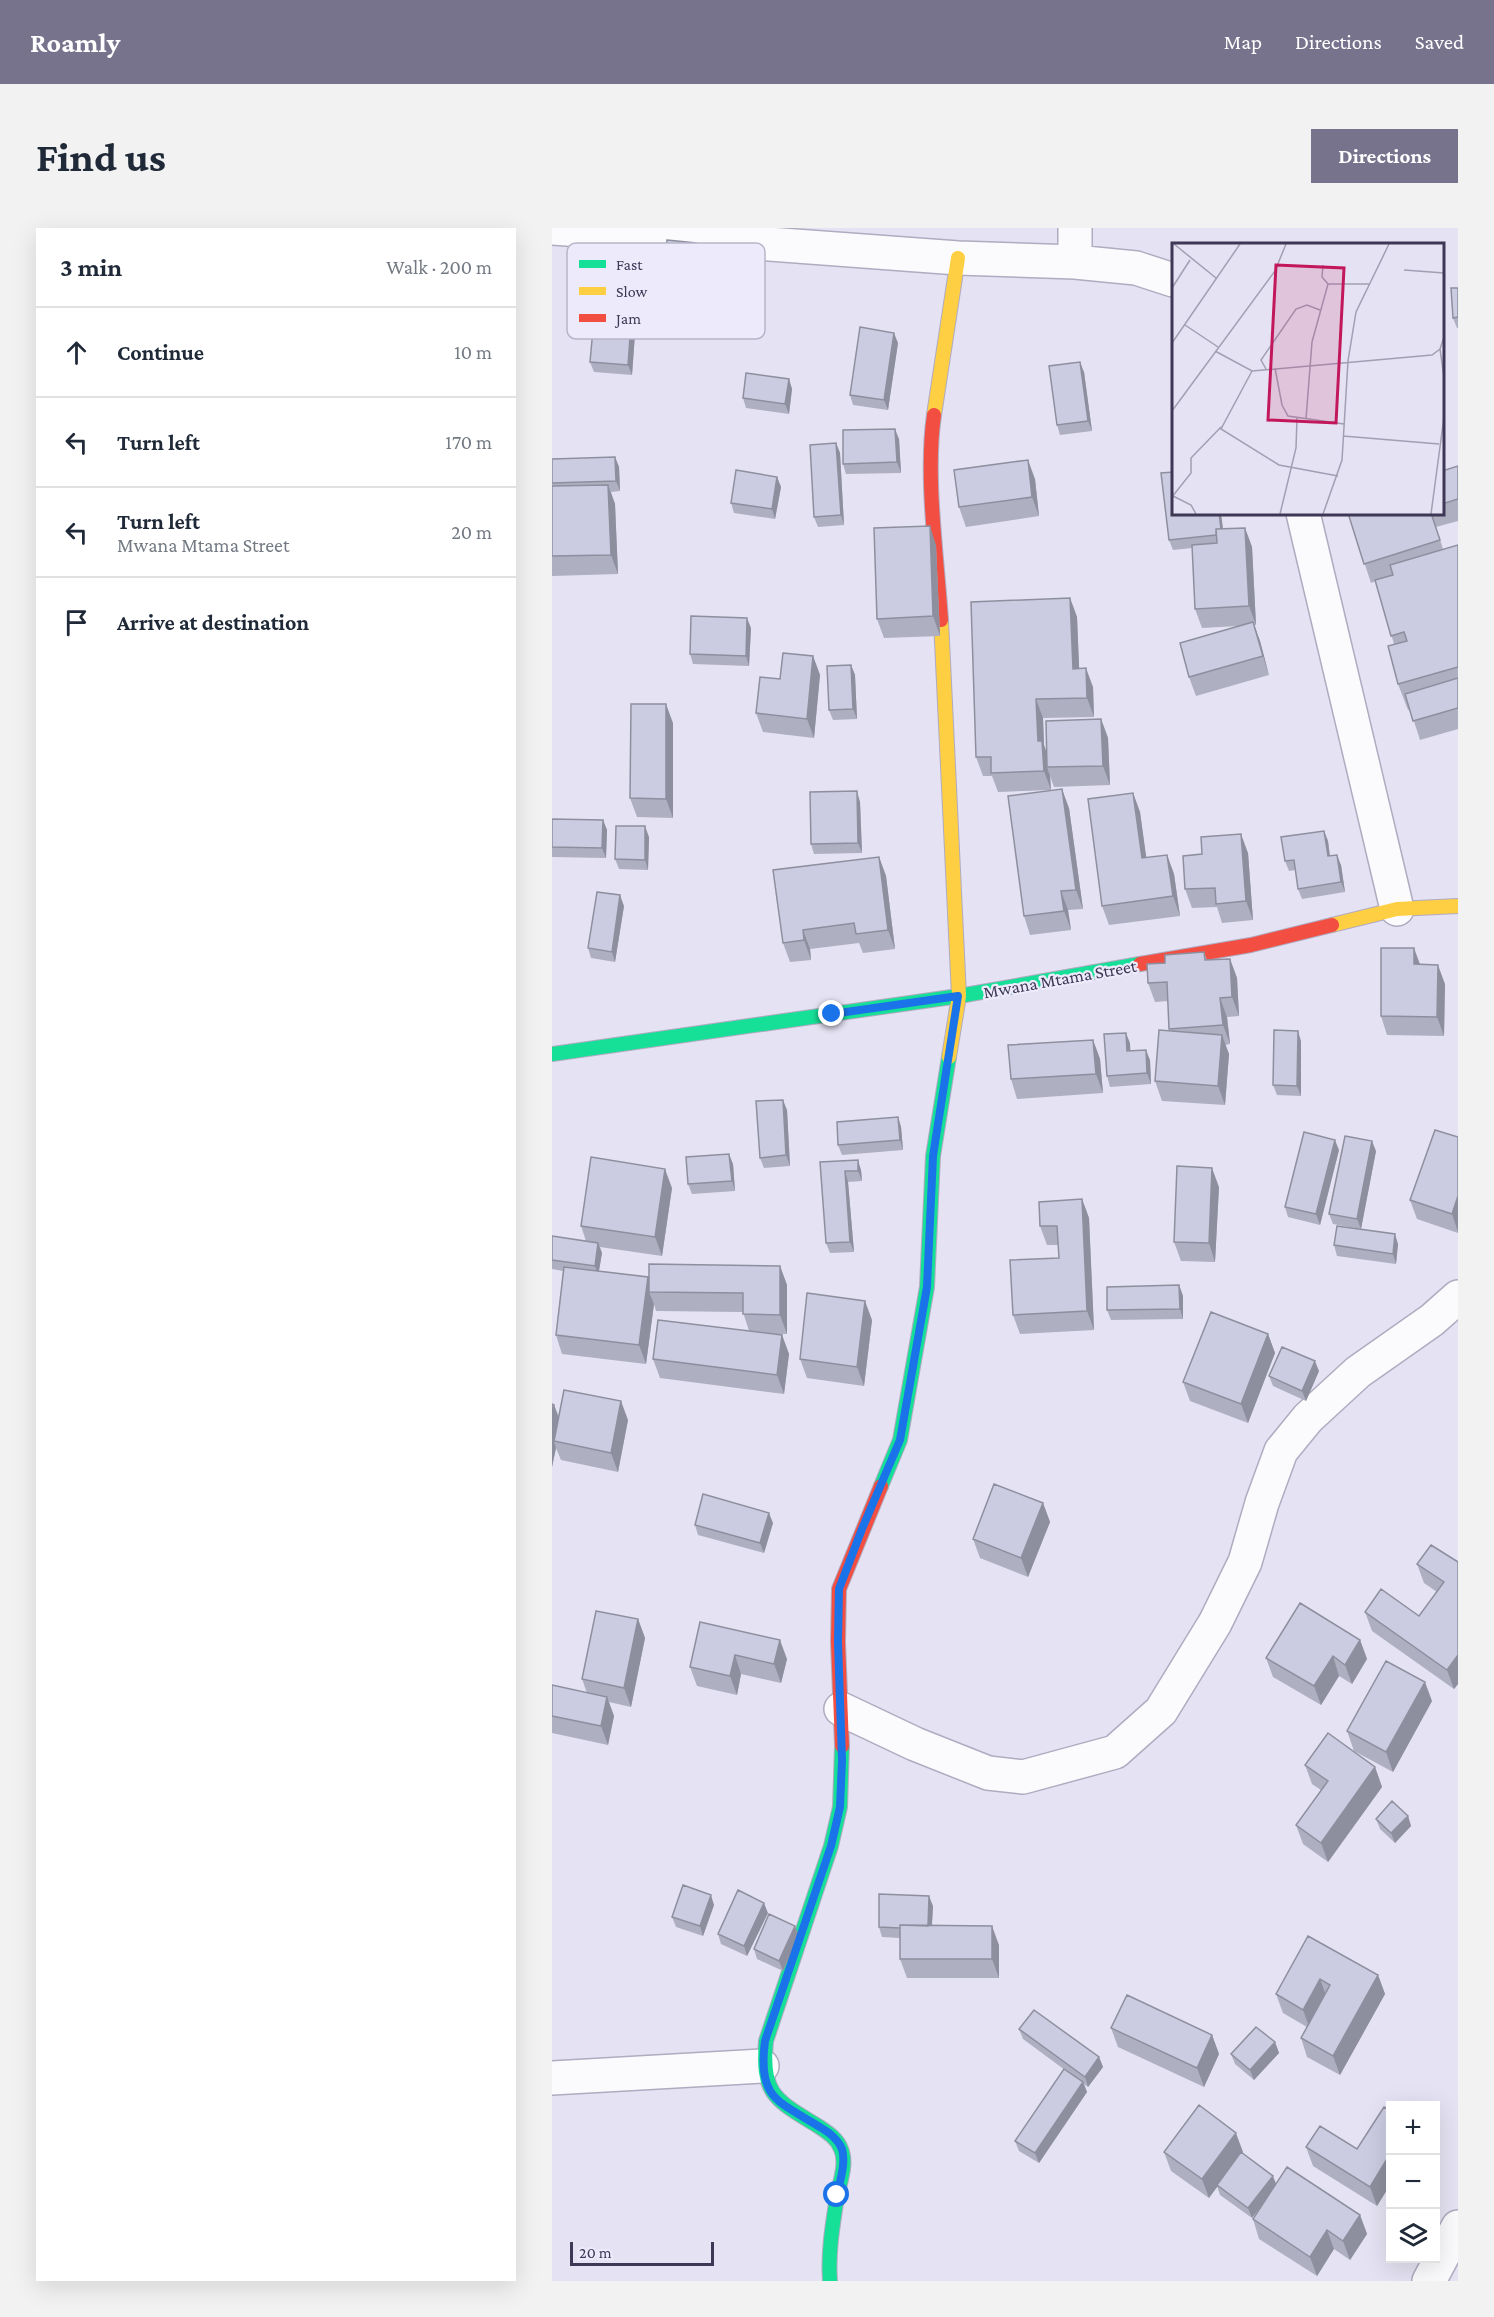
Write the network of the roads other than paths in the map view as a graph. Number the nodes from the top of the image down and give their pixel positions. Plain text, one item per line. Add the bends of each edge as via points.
1 (552, 228) edge
2 (1075, 228) edge
3 (755, 243) edge
4 (765, 244) edge
5 (958, 258) junction
6 (1075, 262) junction
7 (1172, 280) edge
8 (1303, 514) edge
9 (1458, 906) edge
10 (1397, 909) junction
11 (958, 996) junction
12 (552, 1054) edge
13 (1458, 1297) edge
14 (841, 1709) junction
15 (762, 2066) junction
16 (552, 2078) edge
17 (1458, 2227) edge
18 (830, 2281) edge
19 (1429, 2281) edge

1 - 3 street
2 - 6 street
4 - 5 street
5 - 6 street
5 - 11 street via 932,429
6 - 7 street via 1136,268
8 - 10 street
9 - 10 street, Mwana Mtama Street
10 - 11 street, Mwana Mtama Street via 1251,945
11 - 12 street, Mwana Mtama Street
11 - 14 street via 933,1156 927,1287 900,1440 839,1589
13 - 14 street via 1358,1372 1308,1418 1281,1451 1245,1562 1215,1623 1161,1711 1115,1752 1023,1777 988,1773
14 - 15 street via 840,1807 831,1846 765,2041
15 - 16 street
15 - 18 street via 767,2086 777,2101 831,2134 842,2149
17 - 19 street

